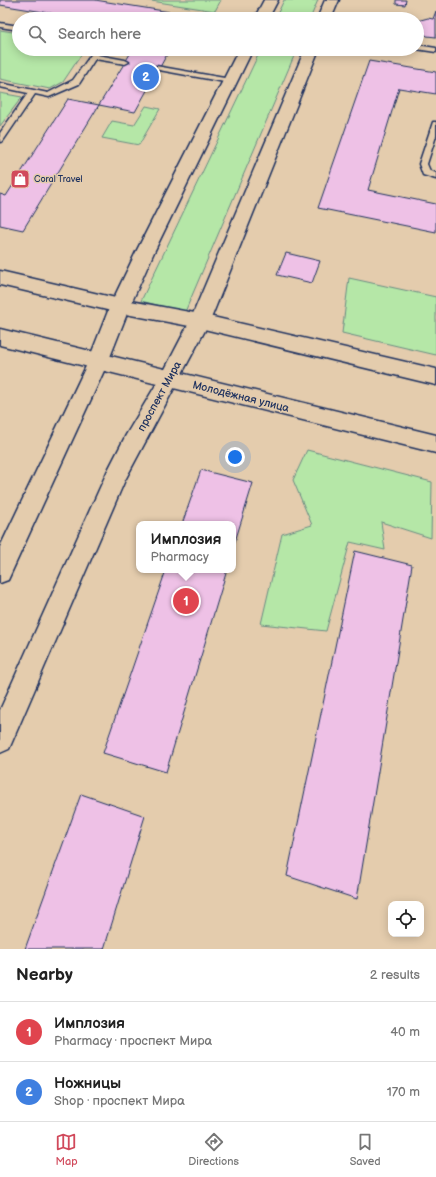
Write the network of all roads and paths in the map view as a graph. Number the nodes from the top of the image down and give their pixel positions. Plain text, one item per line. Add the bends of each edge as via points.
1 (271, 0) edge
2 (332, 0) edge
3 (265, 12) edge
4 (327, 12) edge
5 (0, 25) edge
6 (12, 27) edge
7 (424, 48) edge
8 (436, 50) edge
9 (242, 56) edge
10 (309, 56) edge
11 (94, 57) joint
12 (125, 62) dead end
13 (159, 68) dead end
14 (230, 81) junction
15 (0, 85) edge
16 (33, 92) junction
17 (436, 124) edge
18 (0, 139) edge
19 (436, 176) edge
20 (0, 278) edge
21 (120, 306) junction
22 (200, 321) junction
23 (0, 337) edge
24 (98, 362) junction
25 (436, 377) edge
26 (170, 379) junction
27 (435, 443) edge
28 (0, 572) edge
29 (0, 740) edge

1 - 3 main road
2 - 4 main road
5 - 6 lane
7 - 8 lane
9 - 14 main road
10 - 22 main road, проспект Мира
11 - 12 lane
11 - 16 lane via 76,82 49,95
13 - 14 lane
14 - 21 main road
15 - 16 lane
16 - 18 lane
17 - 19 lane via 422,164 426,173
20 - 21 main road
21 - 22 main road
21 - 24 main road
22 - 25 main road
22 - 26 main road, проспект Мира
23 - 24 main road, Молодёжная улица
24 - 26 main road, Молодёжная улица
24 - 28 main road
26 - 27 main road, Молодёжная улица
26 - 29 main road, проспект Мира via 115,479

